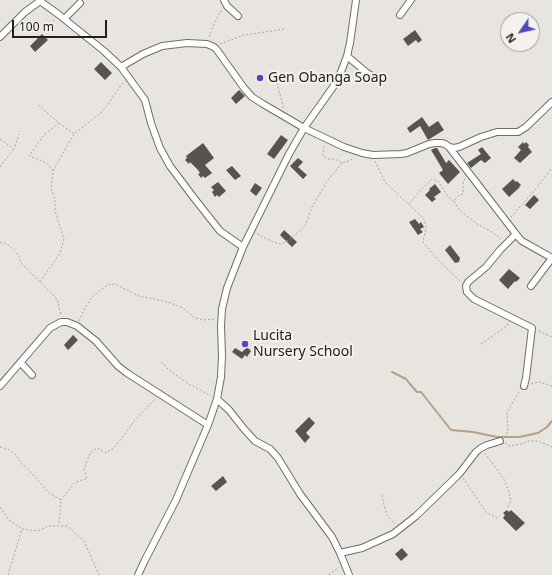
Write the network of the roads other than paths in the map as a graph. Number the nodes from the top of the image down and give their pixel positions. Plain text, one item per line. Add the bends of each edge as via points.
1 (224, 0) edge
2 (356, 0) edge
3 (411, 0) edge
4 (39, 1) edge
5 (80, 3) dead end
6 (400, 15) dead end
7 (238, 16) dead end
8 (64, 19) junction
9 (0, 37) edge
10 (347, 56) junction
11 (121, 67) junction
12 (380, 77) dead end
13 (552, 102) edge
14 (304, 128) junction
15 (449, 147) junction
16 (516, 234) junction
17 (243, 248) junction
18 (552, 258) edge
19 (531, 286) dead end
20 (21, 363) junction
21 (32, 375) dead end
22 (0, 386) edge
23 (524, 386) road end
24 (217, 399) junction
25 (208, 425) junction
26 (500, 441) road end
27 (340, 553) junction
28 (138, 575) edge
29 (349, 575) edge

1 - 7 street
2 - 10 street
3 - 6 street
4 - 8 street
4 - 9 street
5 - 8 street
8 - 11 street
10 - 12 street via 367,74
10 - 14 street via 333,87
11 - 14 street via 162,46 207,44 214,47 252,97
11 - 17 street via 145,100 160,148 170,166 220,231
13 - 15 street via 518,132 497,132 459,147
14 - 15 street via 344,147 373,155 407,153 434,143
14 - 17 street
15 - 16 street
16 - 18 street via 522,241
16 - 23 street via 466,286 467,292 474,299 532,328
17 - 24 street via 224,298 221,377
18 - 19 street
20 - 21 street
20 - 22 street
20 - 25 street via 50,328 67,322 77,326 96,341 127,373
24 - 25 street
24 - 27 street via 255,440 270,449 278,458 300,494 332,537
25 - 28 street via 176,500
26 - 27 street via 486,445 476,452 460,473 399,530 362,548
27 - 29 street

